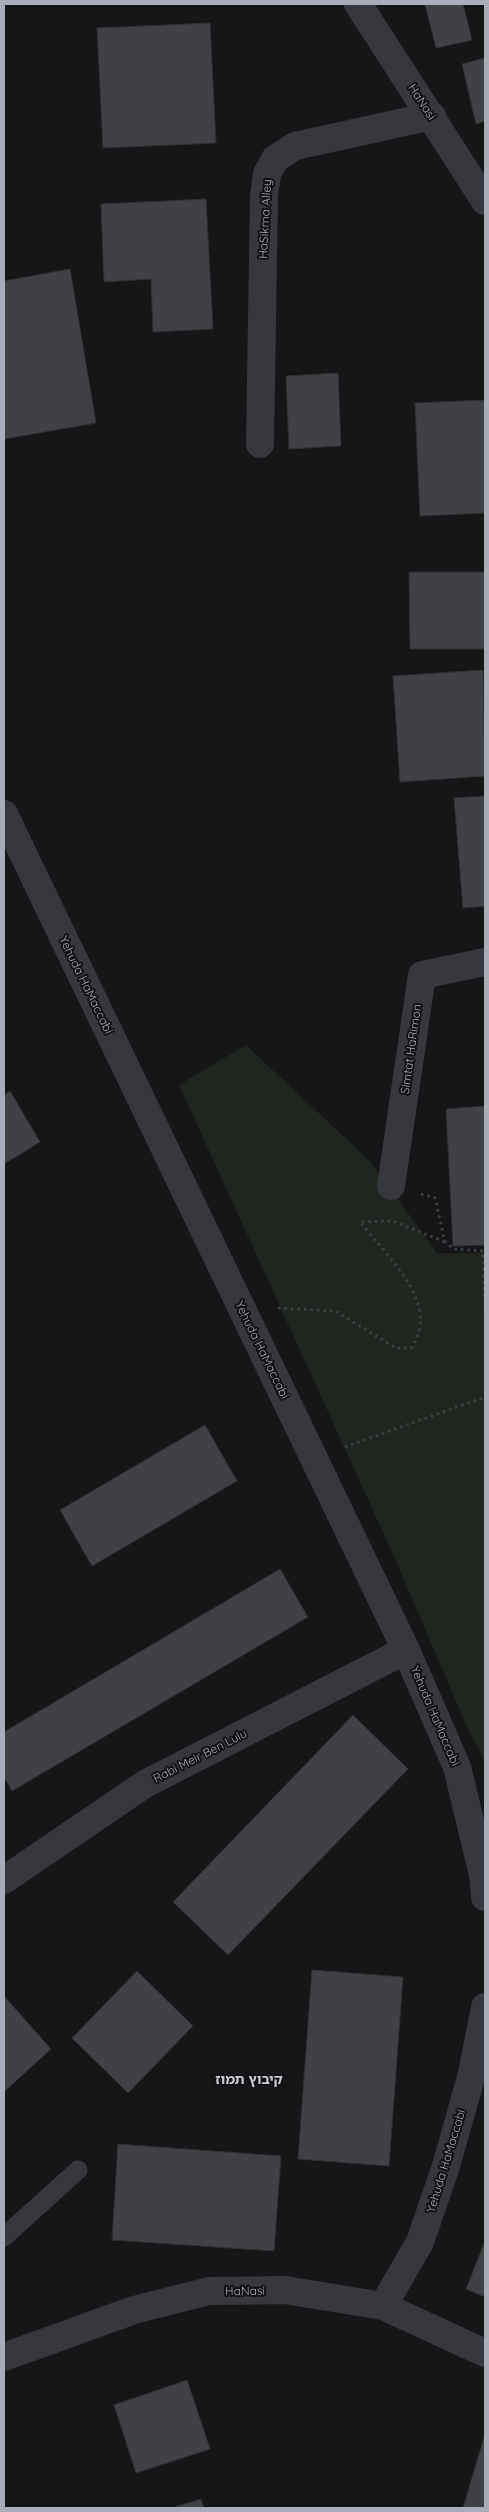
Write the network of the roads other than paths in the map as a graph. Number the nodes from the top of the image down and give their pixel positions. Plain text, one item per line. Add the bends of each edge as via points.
1 (358, 4) edge
2 (432, 116) junction
3 (485, 201) edge
4 (260, 444) dead end
5 (4, 814) edge
6 (485, 962) edge
7 (391, 1186) road end
8 (406, 1650) junction
9 (4, 1880) edge
10 (485, 1897) edge
11 (485, 2007) edge
12 (78, 2170) dead end
13 (4, 2237) edge
14 (383, 2306) junction
15 (485, 2353) edge
16 (4, 2357) edge

1 - 2 street, HaNasi
2 - 3 street, HaNasi
2 - 4 street, HaSikma Alley via 295,146 275,159 267,174
5 - 8 street, Yehuda HaMaccabi
6 - 7 street, Simtat HaRimon via 422,975
8 - 9 street, Rabi Meir Ben Lulu via 145,1784
8 - 10 street, Yehuda HaMaccabi via 457,1767 483,1875
11 - 14 street, Yehuda HaMaccabi via 472,2074 446,2166 420,2242
12 - 13 lane
14 - 15 street, HaNasi
14 - 16 street, HaNasi via 286,2290 209,2291 134,2310

